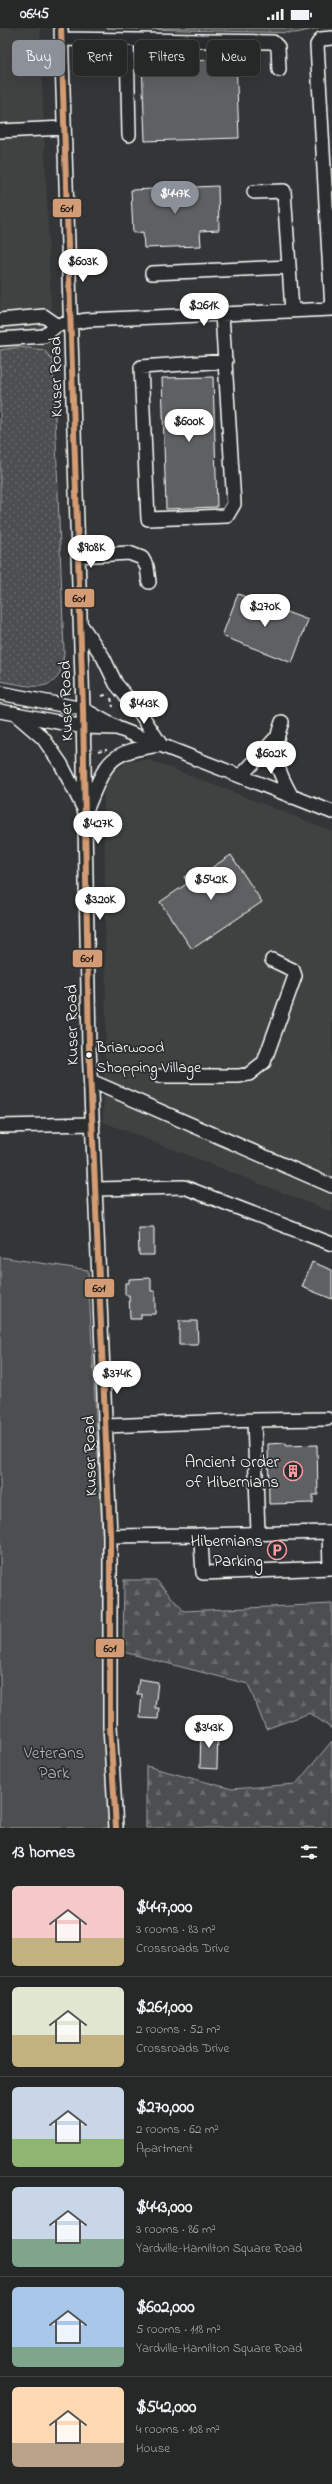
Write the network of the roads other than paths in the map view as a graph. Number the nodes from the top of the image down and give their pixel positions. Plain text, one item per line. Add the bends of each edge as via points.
1 (62, 34) edge
2 (332, 38) edge
3 (126, 40) edge
4 (127, 40) edge
5 (279, 70) dead end
6 (127, 72) edge
7 (64, 128) junction
8 (0, 131) edge
9 (129, 135) dead end
10 (254, 192) dead end
11 (289, 267) junction
12 (152, 273) dead end
13 (332, 309) edge
14 (292, 311) junction
15 (222, 314) junction
16 (0, 320) edge
17 (73, 323) junction
18 (57, 325) junction
19 (0, 339) edge
20 (226, 361) junction
21 (78, 556) junction
22 (149, 582) dead end
23 (80, 625) junction
24 (0, 693) edge
25 (83, 709) junction
26 (0, 711) edge
27 (14, 713) junction
28 (282, 722) dead end
29 (84, 727) junction
30 (117, 728) junction
31 (275, 739) junction
32 (161, 745) junction
33 (241, 776) junction
34 (292, 797) junction
35 (85, 812) junction
36 (332, 812) edge
37 (272, 960) dead end
38 (159, 1076) dead end
39 (91, 1081) junction
40 (93, 1124) junction
41 (0, 1126) edge
42 (332, 1186) edge
43 (96, 1189) junction
44 (332, 1244) edge
45 (327, 1419) dead end
46 (254, 1420) junction
47 (106, 1426) junction
48 (258, 1533) junction
49 (198, 1535) junction
50 (110, 1536) junction
51 (116, 1828) edge

1 - 3 street
1 - 7 street, Kuser Road
2 - 13 street via 321,39 317,45
4 - 5 street via 273,42 278,47
6 - 9 street
7 - 8 street
7 - 17 street, Kuser Road
10 - 11 street via 284,191
11 - 12 street
11 - 14 street
13 - 14 street
14 - 15 street
15 - 17 street via 87,320
15 - 20 street
16 - 18 street via 44,316
17 - 18 street
17 - 21 street, Kuser Road
18 - 19 street via 44,336
20 - 20 street via 234,504 227,516 148,519 141,367
21 - 22 street via 129,553 142,558 147,567
21 - 23 street, Kuser Road
23 - 25 street, Kuser Road
23 - 32 street via 103,657 116,684 141,714
24 - 25 street
25 - 29 street, Kuser Road
25 - 30 street
26 - 27 street
27 - 29 street
27 - 35 street via 43,738 61,764
28 - 31 street
29 - 30 street
29 - 35 street, Kuser Road
30 - 32 street
31 - 33 street
31 - 34 street via 275,760 279,774
32 - 33 street
32 - 35 street via 137,748 113,758 100,776
33 - 34 street
34 - 36 street
35 - 39 street, Kuser Road
37 - 38 street via 293,970 295,976 264,1062 239,1076
39 - 40 street, Kuser Road
39 - 42 street
40 - 41 street
40 - 43 street, Kuser Road
43 - 44 street via 184,1187
43 - 47 street, Kuser Road
45 - 46 street
46 - 47 street
46 - 48 street
47 - 50 street, Kuser Road
48 - 49 street
48 - 49 street via 329,1532 330,1568 203,1573 201,1542
49 - 50 street
50 - 51 street, Kuser Road via 110,1726

